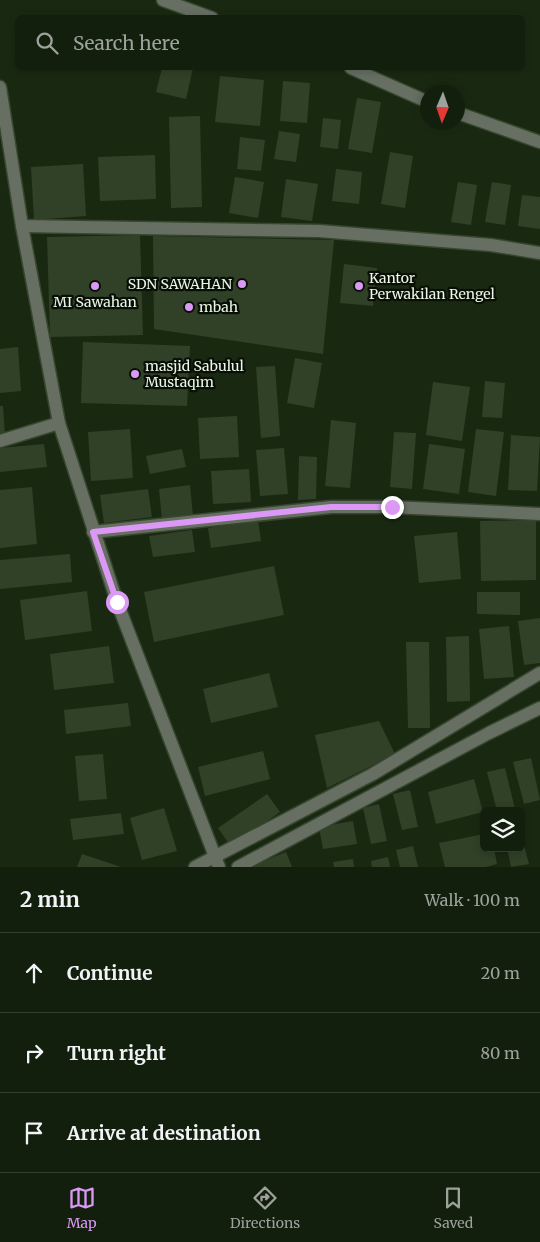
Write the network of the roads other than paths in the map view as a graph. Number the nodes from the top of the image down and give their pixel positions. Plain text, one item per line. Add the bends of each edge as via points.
1 (163, 0) edge
2 (204, 15) edge
3 (356, 70) edge
4 (0, 87) edge
5 (420, 98) edge
6 (465, 115) edge
7 (540, 142) edge
8 (22, 226) junction
9 (540, 252) edge
10 (59, 423) junction
11 (0, 441) edge
12 (540, 514) edge
13 (93, 532) junction
14 (540, 673) edge
15 (540, 708) edge
16 (217, 861) edge
17 (195, 867) edge
18 (238, 867) edge

1 - 2 street
3 - 5 street
4 - 8 street
6 - 7 street
8 - 9 street via 319,231
8 - 10 street
10 - 11 street
10 - 13 street
12 - 13 street via 331,507
13 - 16 street
14 - 16 street via 373,774
15 - 18 street
16 - 17 street

